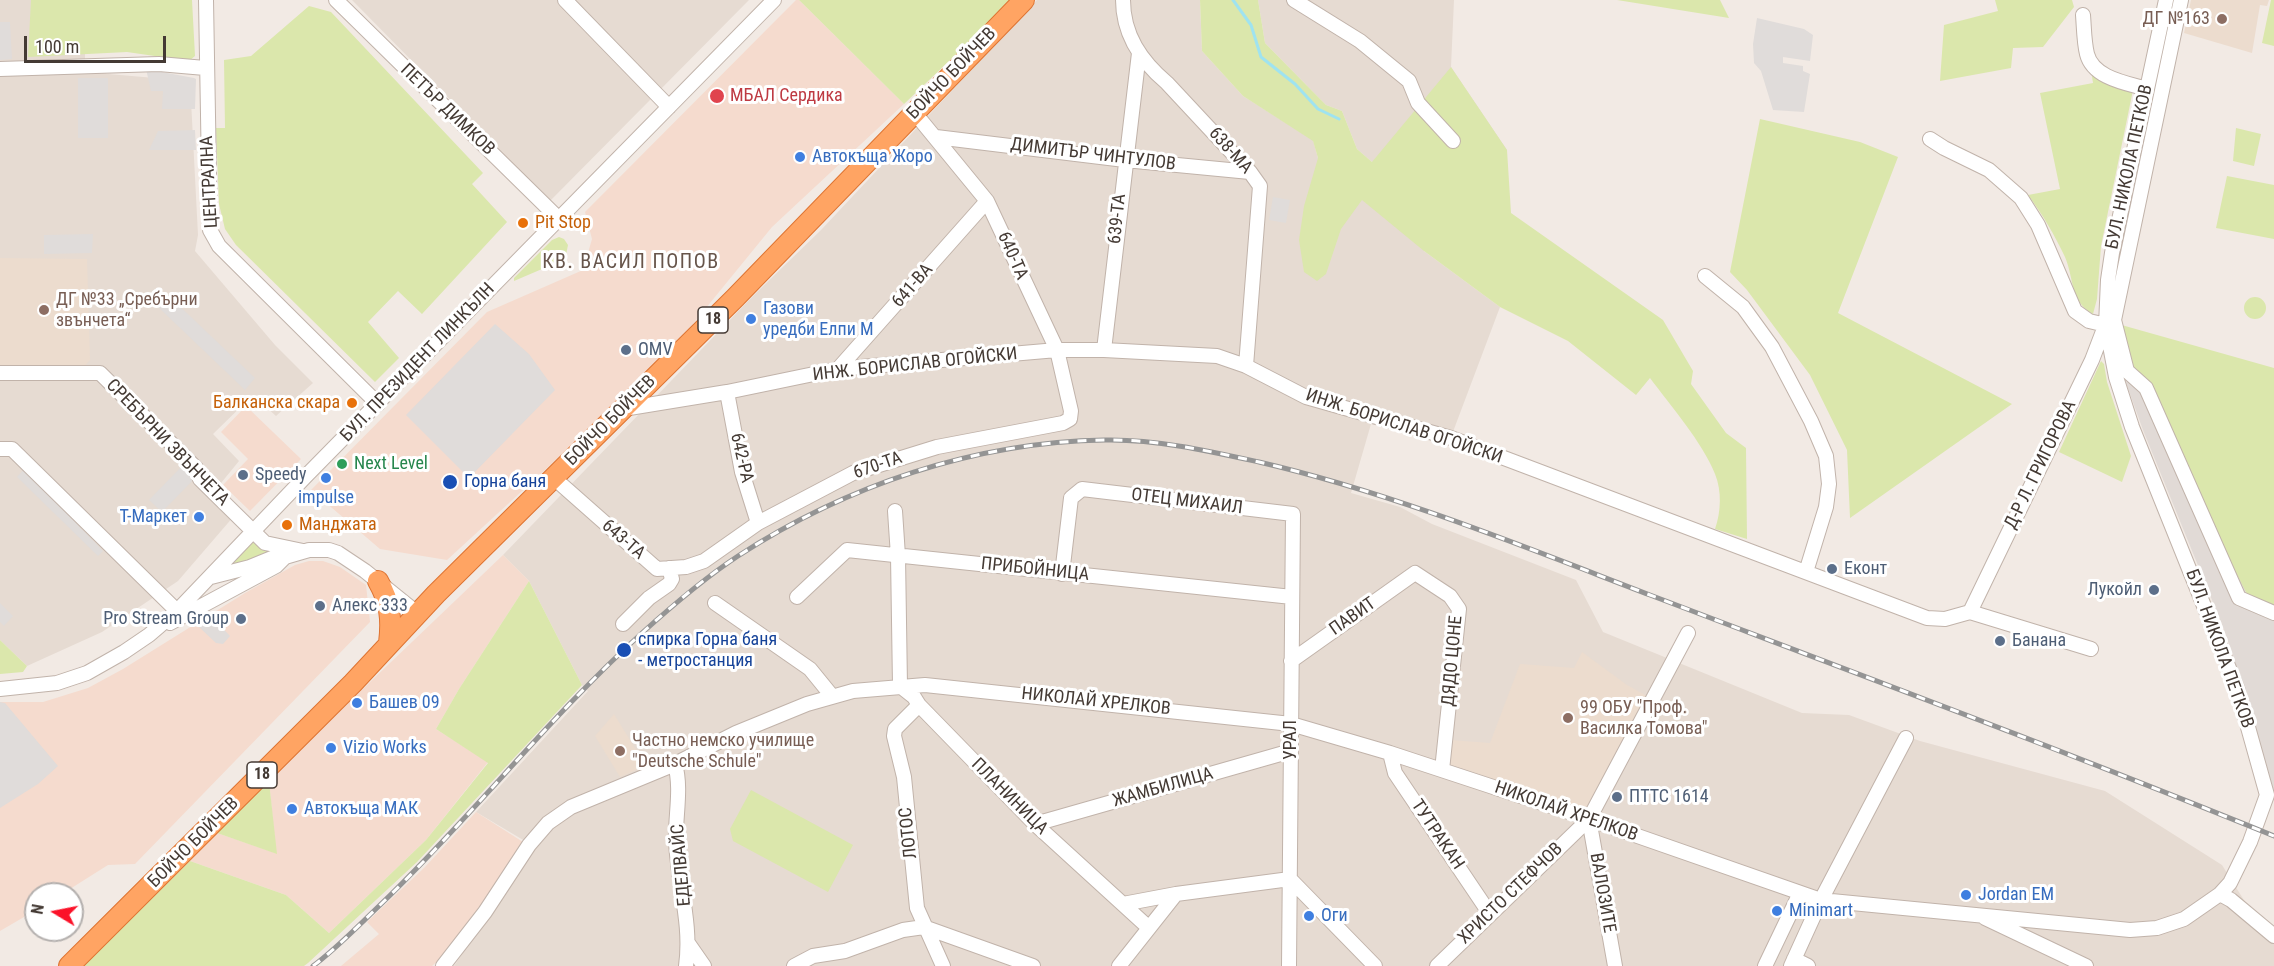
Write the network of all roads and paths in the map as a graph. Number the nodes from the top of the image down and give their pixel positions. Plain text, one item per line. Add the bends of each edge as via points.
1 (206, 0) edge
2 (336, 0) edge
3 (565, 0) edge
4 (774, 0) edge
5 (1024, 0) edge
6 (1123, 0) edge
7 (1294, 0) edge
8 (2166, 0) edge
9 (2181, 0) edge
10 (2083, 15) dead end
11 (1139, 53) junction
12 (206, 68) junction
13 (0, 69) edge
14 (2147, 89) junction
15 (669, 107) junction
16 (914, 112) junction
17 (936, 137) junction
18 (1930, 139) dead end
19 (1453, 141) dead end
20 (1125, 160) junction
21 (1250, 172) junction
22 (987, 201) junction
23 (560, 219) junction
24 (1705, 276) dead end
25 (2110, 323) junction
26 (1058, 350) junction
27 (1104, 350) junction
28 (1246, 366) junction
29 (838, 369) junction
30 (0, 373) edge
31 (728, 392) junction
32 (378, 404) junction
33 (623, 410) junction
34 (1070, 419) joint
35 (0, 449) edge
36 (554, 478) junction
37 (895, 512) dead end
38 (1293, 514) joint
39 (759, 523) junction
40 (253, 532) junction
41 (303, 551) junction
42 (898, 556) junction
43 (285, 557) junction
44 (669, 568) junction
45 (1806, 572) junction
46 (1415, 573) joint
47 (1062, 574) junction
48 (211, 577) junction
49 (378, 581) junction
50 (227, 592) junction
51 (797, 597) dead end
52 (1292, 597) junction
53 (715, 603) dead end
54 (177, 611) junction
55 (1970, 612) junction
56 (417, 613) junction
57 (2274, 613) edge
58 (623, 624) dead end
59 (1688, 633) dead end
60 (149, 635) junction
61 (389, 643) junction
62 (2091, 649) dead end
63 (1291, 661) junction
64 (900, 686) junction
65 (0, 689) edge
66 (832, 696) junction
67 (919, 705) junction
68 (1291, 724) junction
69 (1906, 738) dead end
70 (1291, 751) junction
71 (1390, 753) junction
72 (675, 764) junction
73 (1442, 771) junction
74 (2270, 796) edge
75 (1589, 819) junction
76 (1035, 824) junction
77 (1290, 879) junction
78 (1800, 893) junction
79 (1176, 894) junction
80 (2220, 894) junction
81 (1821, 900) junction
82 (1123, 904) junction
83 (1490, 914) junction
84 (1974, 914) junction
85 (924, 927) junction
86 (1149, 928) junction
87 (2274, 936) edge
88 (688, 943) junction
89 (822, 960) edge
90 (2062, 961) edge
91 (1792, 963) edge
92 (798, 965) edge
93 (69, 966) edge
94 (443, 966) edge
95 (686, 966) edge
96 (704, 966) edge
97 (943, 966) edge
98 (1033, 966) edge
99 (1119, 966) edge
100 (1288, 966) edge
101 (1375, 966) edge
102 (1437, 966) edge
103 (1615, 966) edge
104 (1765, 966) edge
105 (1808, 966) edge
106 (2086, 966) edge

1 - 12 street, ЦЕНТРАЛНА
2 - 23 street, ПЕТЪР ДИМКОВ
3 - 15 street
4 - 15 street, БУЛ. ПРЕЗИДЕНТ ЛИНКЪЛН
5 - 16 highway, БОЙЧО БОЙЧЕВ / 18
6 - 11 street, 638-МА via 1125,27
7 - 19 street via 1360,41 1409,81 1418,103
8 - 14 street, БУЛ. НИКОЛА ПЕТКОВ
9 - 25 street, БУЛ. НИКОЛА ПЕТКОВ
10 - 14 street via 2087,55 2092,64 2105,75
11 - 20 street, 639-ТА
11 - 21 street, 638-МА
12 - 13 street via 159,64
12 - 32 street, ЦЕНТРАЛНА via 208,219 213,238
14 - 25 street, БУЛ. НИКОЛА ПЕТКОВ via 2112,253 2108,280
15 - 23 street, БУЛ. ПРЕЗИДЕНТ ЛИНКЪЛН
16 - 17 street, 640-ТА
16 - 33 highway, БОЙЧО БОЙЧЕВ / 18
17 - 20 street, ДИМИТЪР ЧИНТУЛОВ
17 - 22 street, 640-ТА
18 - 25 street via 1989,170 2020,198 2038,225 2074,311 2089,321
20 - 21 street, ДИМИТЪР ЧИНТУЛОВ
20 - 27 street, 639-ТА
21 - 28 street, 638-МА via 1260,186
22 - 26 street, 640-ТА
22 - 29 street, 641-ВА
23 - 32 street, БУЛ. ПРЕЗИДЕНТ ЛИНКЪЛН
24 - 45 street via 1743,308 1772,347 1826,456 1826,507
25 - 55 street, Д-Р Л. ГРИГОРОВА
25 - 57 street via 2127,371 2146,388 2239,598
25 - 74 street, БУЛ. НИКОЛА ПЕТКОВ via 2116,377 2132,427 2237,688
26 - 27 street, ИНЖ. БОРИСЛАВ ОГОЙСКИ
26 - 29 street, ИНЖ. БОРИСЛАВ ОГОЙСКИ
26 - 34 street, 640-ТА
27 - 28 street, ИНЖ. БОРИСЛАВ ОГОЙСКИ via 1200,354
28 - 45 street, ИНЖ. БОРИСЛАВ ОГОЙСКИ via 1306,397 1450,438
29 - 31 street, ИНЖ. БОРИСЛАВ ОГОЙСКИ
30 - 40 street, СРЕБЪРНИ ЗВЪНЧЕТА via 100,373
31 - 33 street, ИНЖ. БОРИСЛАВ ОГОЙСКИ
31 - 39 street, 642-РА via 742,472
32 - 40 street, БУЛ. ПРЕЗИДЕНТ ЛИНКЪЛН
33 - 36 highway, БОЙЧО БОЙЧЕВ / 18
34 - 39 street, 670-ТА via 937,447 853,473
35 - 54 street via 12,449
36 - 44 street, 643-ТА via 657,569
36 - 56 highway, БОЙЧО БОЙЧЕВ / 18
37 - 42 street
38 - 47 street, ОТЕЦ МИХАИЛ via 1082,489 1071,498
38 - 52 street, УРАЛ
39 - 44 street, 670-ТА via 705,561
40 - 41 street, СРЕБЪРНИ ЗВЪНЧЕТА via 268,545
40 - 48 street, БУЛ. ПРЕЗИДЕНТ ЛИНКЪЛН
41 - 43 street
41 - 49 street via 338,553
42 - 47 street, ПРИБОЙНИЦА
42 - 51 street, ПРИБОЙНИЦА via 847,550
42 - 64 street
43 - 48 street
43 - 50 street via 276,566
44 - 58 street via 669,584
45 - 55 street, ИНЖ. БОРИСЛАВ ОГОЙСКИ via 1927,618 1945,619
46 - 63 street, ПАВИТ
46 - 73 street, ДЯДО ЦОНЕ via 1450,596 1459,609
47 - 52 street, ПРИБОЙНИЦА
48 - 50 street via 216,590
48 - 54 street, БУЛ. ПРЕЗИДЕНТ ЛИНКЪЛН
49 - 56 street
49 - 61 highway via 390,606
50 - 60 street
52 - 63 street, УРАЛ
53 - 66 street via 810,669
54 - 60 street, БУЛ. ПРЕЗИДЕНТ ЛИНКЪЛН
55 - 62 street
56 - 61 highway, БОЙЧО БОЙЧЕВ / 18
59 - 75 street, ХРИСТО СТЕФЧОВ
60 - 65 street, БУЛ. ПРЕЗИДЕНТ ЛИНКЪЛН via 106,664 73,678 41,686
61 - 93 highway, БОЙЧО БОЙЧЕВ / 18
63 - 68 street, УРАЛ
64 - 66 street, НИКОЛАЙ ХРЕЛКОВ
64 - 67 street, ПЛАНИНИЦА
64 - 68 street, НИКОЛАЙ ХРЕЛКОВ via 942,686
66 - 72 street, НИКОЛАЙ ХРЕЛКОВ via 745,729
67 - 76 street, ПЛАНИНИЦА
67 - 85 street, ЛОТОС via 895,729 894,736 904,777 916,898
68 - 70 street, УРАЛ
68 - 71 street, НИКОЛАЙ ХРЕЛКОВ
69 - 81 street
70 - 76 street, ЖАМБИЛИЦА
70 - 77 street, УРАЛ
71 - 73 street, НИКОЛАЙ ХРЕЛКОВ
71 - 83 street, ТУТРАКАН via 1395,773
72 - 88 street, ЕДЕЛВАЙС via 676,841
72 - 94 street, НИКОЛАЙ ХРЕЛКОВ via 581,801 556,817 529,845
73 - 75 street, НИКОЛАЙ ХРЕЛКОВ
74 - 80 street, БУЛ. НИКОЛА ПЕТКОВ via 2250,842
75 - 78 street, НИКОЛАЙ ХРЕЛКОВ
75 - 83 street, ХРИСТО СТЕФЧОВ
75 - 103 street, ВАЛОЗИТЕ
76 - 82 street, ПЛАНИНИЦА
77 - 79 street
77 - 100 street, УРАЛ
77 - 101 street
78 - 81 street, НИКОЛАЙ ХРЕЛКОВ
78 - 104 street
79 - 82 street
79 - 86 street
80 - 84 street, БУЛ. НИКОЛА ПЕТКОВ via 2184,919 2157,928 2130,930
80 - 87 street
81 - 84 street, БУЛ. НИКОЛА ПЕТКОВ
81 - 91 street
82 - 86 street, ПЛАНИНИЦА
83 - 102 street, ХРИСТО СТЕФЧОВ
84 - 90 street
85 - 89 street via 903,930
85 - 97 street, ЛОТОС
85 - 98 street
86 - 99 street
88 - 95 street, ЕДЕЛВАЙС
88 - 96 street
89 - 92 street via 808,957
90 - 106 street
91 - 105 street

